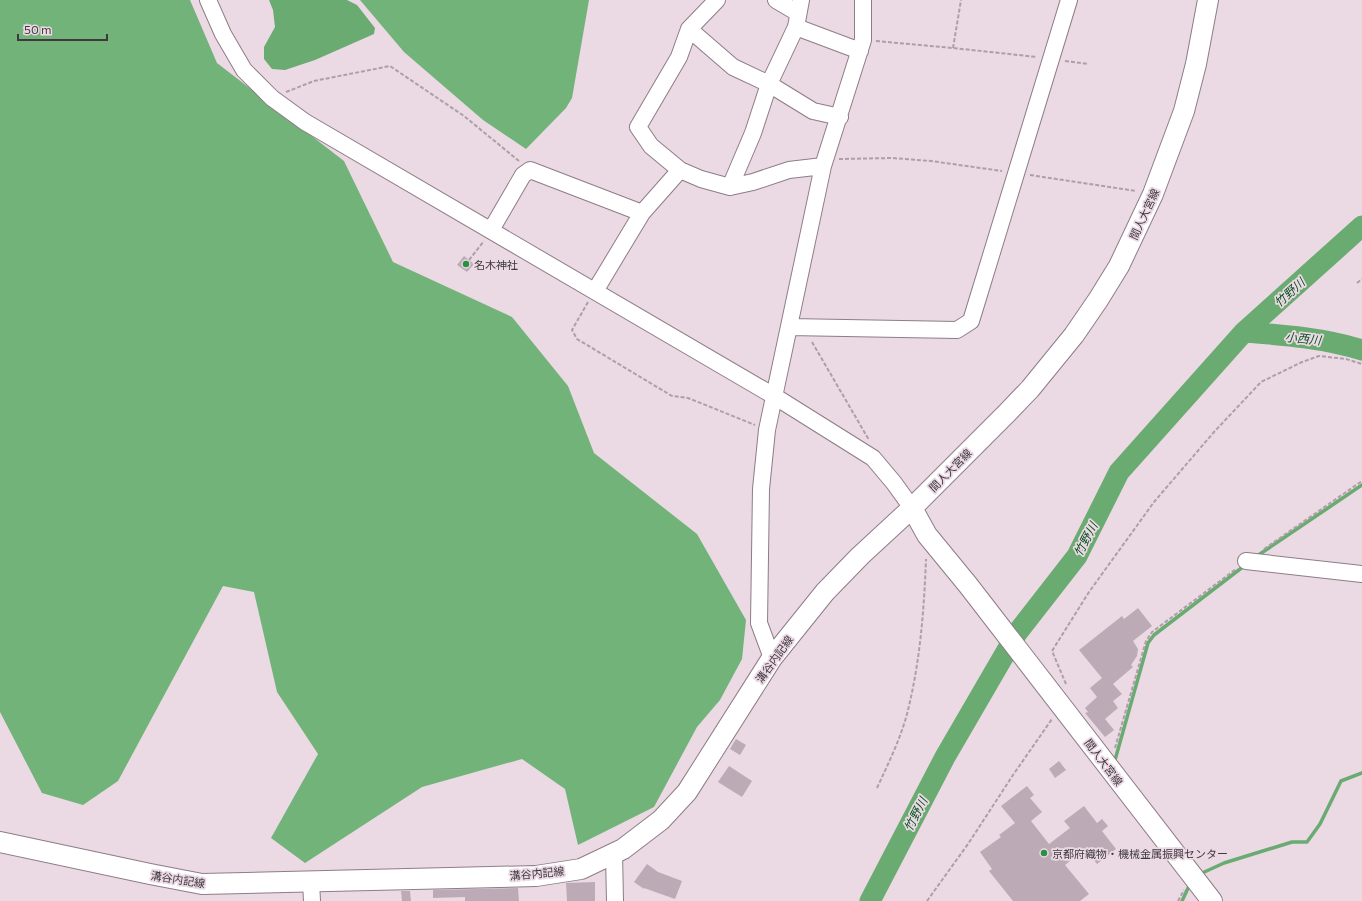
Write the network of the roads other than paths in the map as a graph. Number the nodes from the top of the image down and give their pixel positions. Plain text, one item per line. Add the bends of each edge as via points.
1 (208, 0) edge
2 (717, 0) edge
3 (776, 0) edge
4 (863, 0) edge
5 (1069, 0) edge
6 (1208, 0) edge
7 (798, 13) edge
8 (689, 29) junction
9 (862, 45) junction
10 (769, 84) junction
11 (840, 117) junction
12 (825, 162) junction
13 (680, 170) junction
14 (730, 187) junction
15 (642, 213) junction
16 (491, 230) junction
17 (594, 291) junction
18 (796, 327) junction
19 (774, 396) junction
20 (912, 508) junction
21 (1246, 561) road end
22 (1362, 574) edge
23 (772, 658) junction
24 (0, 842) edge
25 (614, 853) junction
26 (312, 892) edge
27 (615, 901) edge
28 (1212, 901) edge

1 - 16 street via 223,34 244,70 272,98 305,122
2 - 8 street
3 - 7 street
4 - 9 street
5 - 18 street via 970,322 957,330
6 - 20 main road, 間人大宮線 via 1184,111 1153,194 1119,266 1074,335 1030,389
7 - 9 street
7 - 10 street
8 - 10 street via 733,67
8 - 13 street via 679,57 638,127 650,146
9 - 11 street
10 - 11 street via 813,111
10 - 14 street
11 - 12 street
12 - 14 street
12 - 18 street
13 - 14 street via 700,179
13 - 15 street
15 - 16 street via 530,170 523,175
15 - 17 street
16 - 17 street
17 - 19 street
18 - 19 street
19 - 20 street via 873,458
19 - 23 street via 767,430 761,488 759,623
20 - 23 main road, 溝谷内記線 via 825,592
20 - 28 main road, 間人大宮線 via 928,535
21 - 22 street
23 - 25 main road, 溝谷内記線 via 687,792 662,820 624,849
24 - 26 main road, 溝谷内記線 via 202,884
25 - 26 main road, 溝谷内記線 via 581,869 536,876
25 - 27 street

